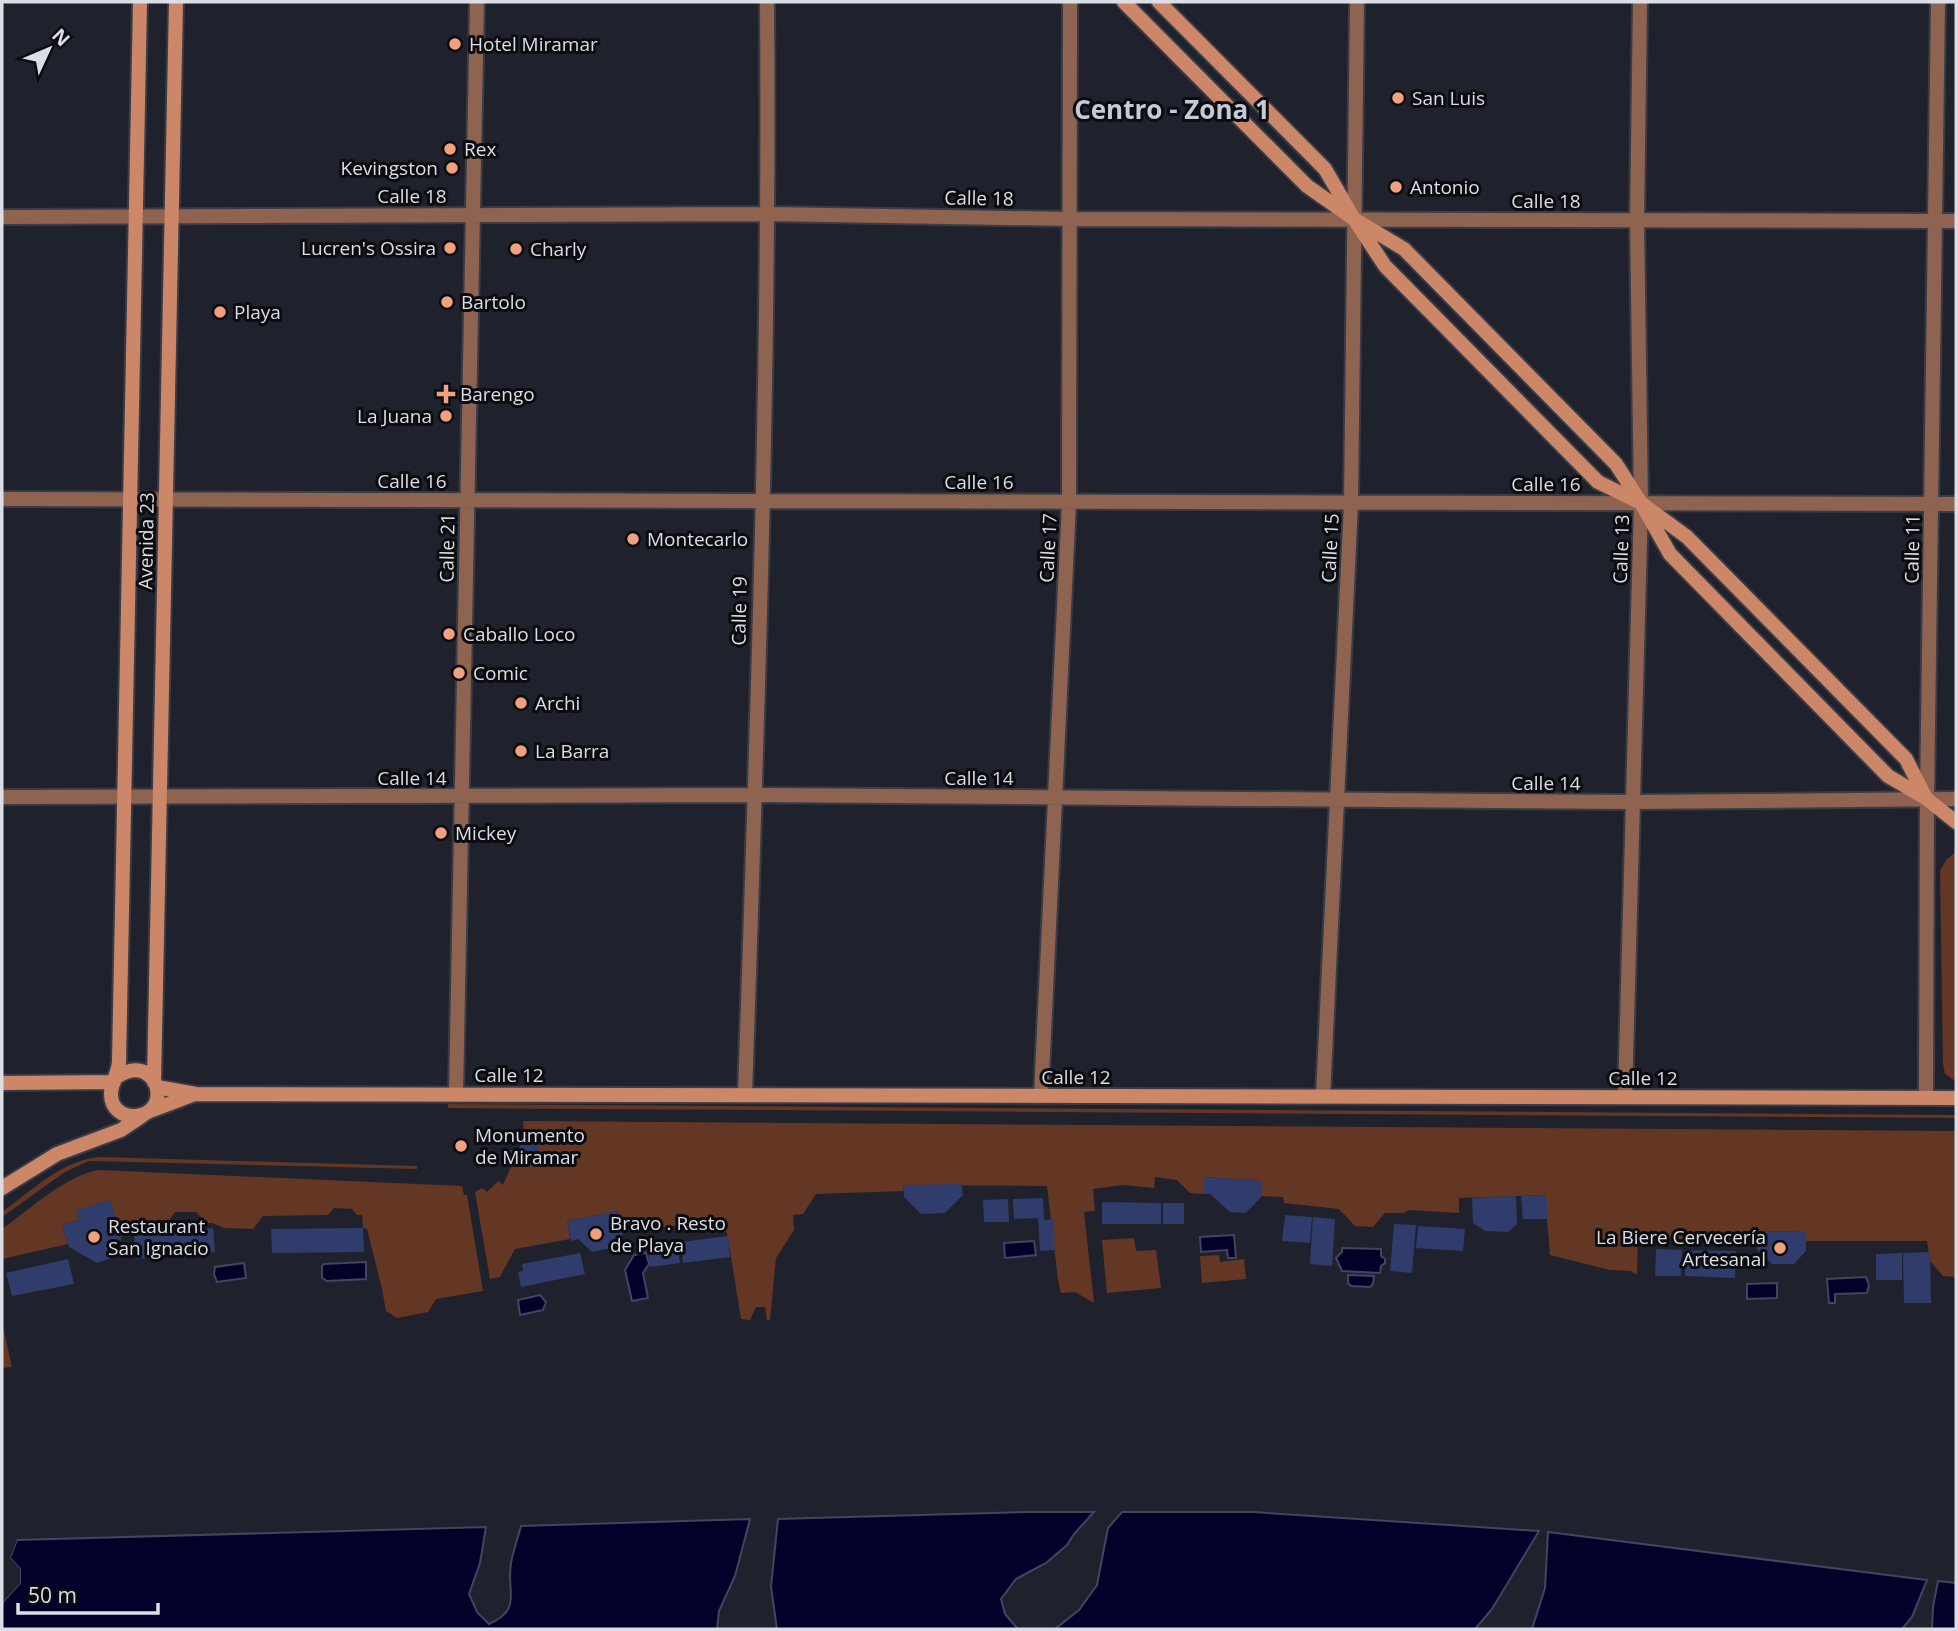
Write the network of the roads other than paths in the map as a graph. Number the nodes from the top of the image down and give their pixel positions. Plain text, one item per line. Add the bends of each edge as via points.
1 (140, 2) edge
2 (176, 2) edge
3 (477, 2) edge
4 (767, 2) edge
5 (1070, 2) edge
6 (1124, 2) edge
7 (1159, 2) edge
8 (1357, 2) edge
9 (1640, 2) edge
10 (1938, 2) edge
11 (769, 214) junction
12 (473, 215) junction
13 (2, 217) edge
14 (136, 217) junction
15 (171, 217) junction
16 (1070, 219) junction
17 (1354, 219) junction
18 (1637, 220) junction
19 (1936, 221) junction
20 (1956, 221) edge
21 (2, 499) edge
22 (130, 499) junction
23 (166, 499) junction
24 (468, 500) junction
25 (761, 501) junction
26 (1069, 502) junction
27 (1351, 503) junction
28 (1641, 503) junction
29 (1933, 504) junction
30 (1956, 504) edge
31 (755, 795) junction
32 (2, 797) edge
33 (124, 797) junction
34 (160, 797) junction
35 (462, 797) junction
36 (1054, 797) junction
37 (1927, 799) junction
38 (1956, 799) edge
39 (1338, 801) junction
40 (1632, 802) junction
41 (1956, 822) edge
42 (116, 1079) junction
43 (2, 1083) edge
44 (156, 1084) junction
45 (196, 1094) junction
46 (456, 1094) junction
47 (745, 1095) junction
48 (1041, 1096) junction
49 (1323, 1096) junction
50 (1625, 1097) junction
51 (1926, 1098) junction
52 (1956, 1098) edge
53 (146, 1113) junction
54 (2, 1188) edge

1 - 14 main road, Avenida 23
2 - 15 main road, Avenida 23
3 - 12 street, Calle 21
4 - 11 street, Calle 19
5 - 16 street, Calle 17
6 - 17 main road via 1307,186
7 - 17 main road via 1325,169
8 - 17 street, Calle 15
9 - 18 street, Calle 13
10 - 19 street, Calle 11
11 - 12 street, Calle 18
11 - 16 street, Calle 18
11 - 25 street, Calle 19
12 - 15 street, Calle 18
12 - 24 street, Calle 21
13 - 14 street, Calle 18
14 - 15 street, Calle 18
14 - 22 main road, Avenida 23
15 - 23 main road, Avenida 23
16 - 17 street, Calle 18
16 - 26 street, Calle 17
17 - 18 street, Calle 18
17 - 27 street, Calle 15
17 - 28 main road via 1404,249 1616,464
17 - 28 main road via 1385,266 1598,482
18 - 19 street, Calle 18
18 - 28 street, Calle 13
19 - 20 street, Calle 18
19 - 29 street, Calle 11
21 - 22 street, Calle 16
22 - 23 street, Calle 16
22 - 33 main road, Avenida 23
23 - 24 street, Calle 16
23 - 34 main road, Avenida 23
24 - 25 street, Calle 16
24 - 35 street, Calle 21
25 - 26 street, Calle 16
25 - 31 street, Calle 19
26 - 27 street, Calle 16
26 - 36 street, Calle 17
27 - 28 street, Calle 16
27 - 39 street, Calle 15
28 - 29 street, Calle 16
28 - 37 main road via 1687,537 1906,759
28 - 37 main road via 1670,554 1888,776
28 - 40 street, Calle 13
29 - 30 street, Calle 16
29 - 37 street, Calle 11
31 - 35 street, Calle 14
31 - 36 street, Calle 14
31 - 47 street, Calle 19
32 - 33 street, Calle 14
33 - 34 street, Calle 14
33 - 42 main road, Avenida 23
34 - 35 street, Calle 14
34 - 44 main road, Avenida 23
35 - 46 street, Calle 21
36 - 39 street, Calle 14
36 - 48 street, Calle 17
37 - 38 street, Calle 14
37 - 40 street, Calle 14
37 - 41 main road
37 - 51 street, Calle 11
39 - 40 street, Calle 14
39 - 49 street, Calle 15
40 - 50 street, Calle 13
42 - 43 main road
42 - 44 main road via 137,1070
42 - 53 main road via 111,1096 116,1109 128,1116
44 - 45 main road, Calle 12
44 - 53 main road via 157,1100
45 - 46 main road, Calle 12
45 - 53 main road, Calle 12
46 - 47 main road, Calle 12
47 - 48 main road, Calle 12
48 - 49 main road, Calle 12
49 - 50 main road, Calle 12
50 - 51 main road, Calle 12
51 - 52 main road, Calle 12
53 - 54 main road, Calle 12 via 121,1130 57,1154

